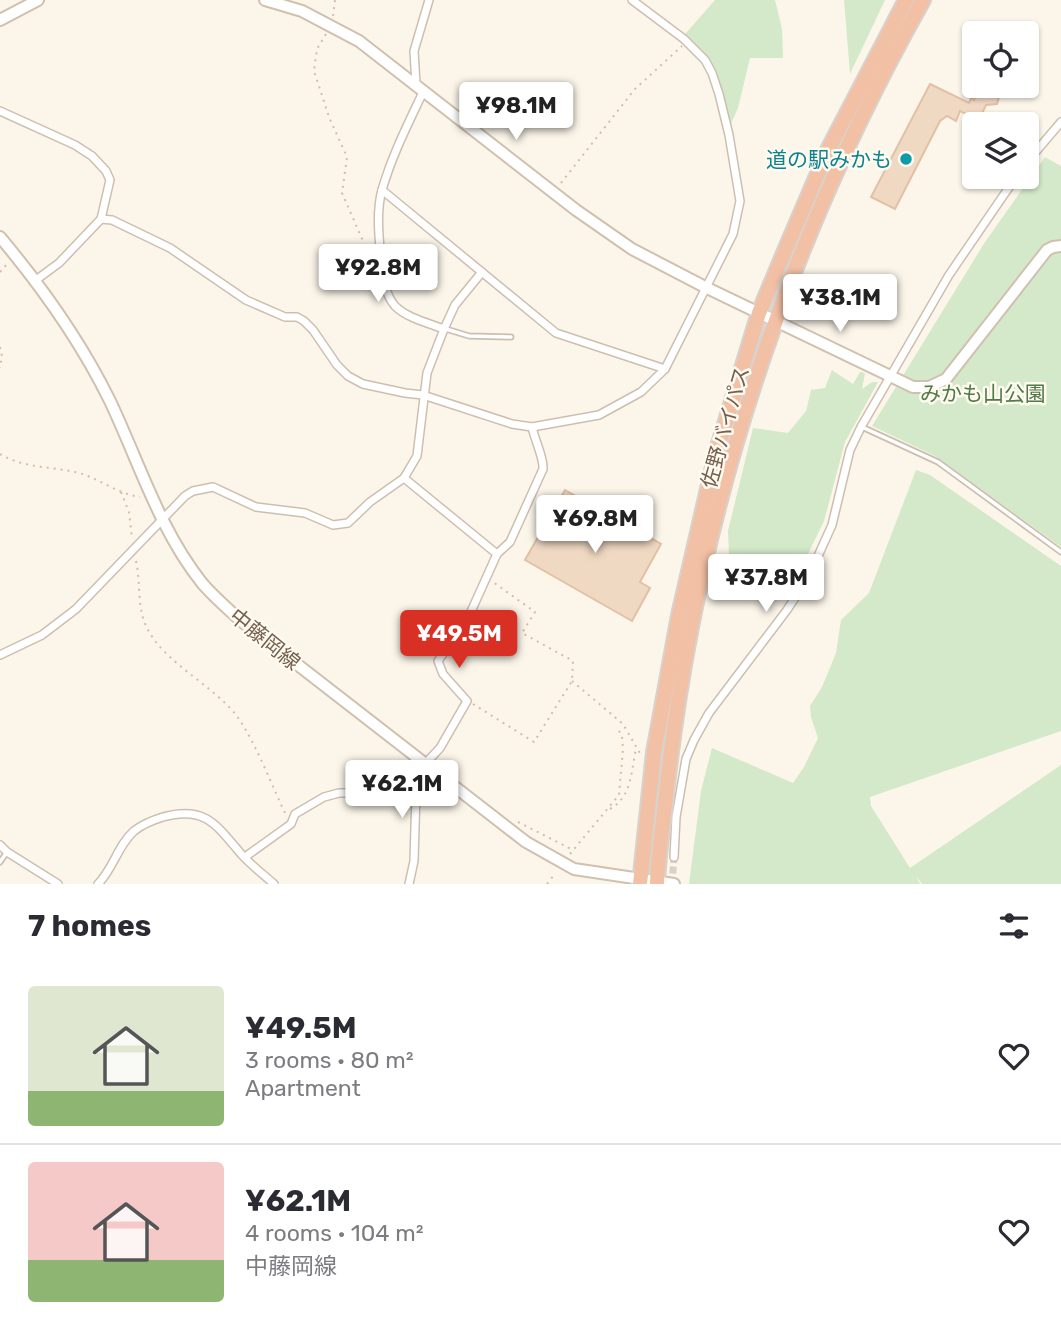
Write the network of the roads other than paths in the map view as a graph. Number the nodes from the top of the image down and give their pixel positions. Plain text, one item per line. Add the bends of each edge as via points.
1 (38, 0) edge
2 (265, 0) edge
3 (429, 0) edge
4 (632, 0) edge
5 (906, 0) edge
6 (923, 0) edge
7 (0, 20) edge
8 (420, 87) junction
9 (0, 111) edge
10 (1061, 122) edge
11 (1039, 148) edge
12 (1008, 189) edge
13 (382, 190) junction
14 (101, 219) junction
15 (0, 237) edge
16 (1061, 246) edge
17 (8, 250) edge
18 (482, 272) junction
19 (36, 280) junction
20 (705, 287) junction
21 (759, 313) junction
22 (776, 321) junction
23 (444, 329) junction
24 (511, 337) dead end
25 (665, 369) junction
26 (890, 377) junction
27 (423, 394) junction
28 (861, 427) junction
29 (532, 428) junction
30 (404, 478) junction
31 (163, 519) junction
32 (1061, 552) edge
33 (497, 554) junction
34 (0, 655) edge
35 (421, 761) junction
36 (0, 845) edge
37 (7, 852) junction
38 (674, 857) tunnel mouth
39 (244, 858) junction
40 (0, 862) edge
41 (640, 881) edge
42 (657, 882) edge
43 (58, 884) edge
44 (98, 884) edge
45 (274, 884) edge
46 (409, 884) edge
47 (674, 884) edge

1 - 7 street
2 - 8 street via 302,10 332,25
3 - 8 street via 414,51
4 - 20 street via 705,60 719,94 740,201 733,234
5 - 21 highway, 佐野バイパス via 828,150
6 - 22 highway, 佐野バイパス via 845,151
8 - 13 street
8 - 20 street via 586,218
9 - 14 street via 75,145 106,170 110,180
10 - 11 street
12 - 26 street via 949,275
13 - 18 street
13 - 23 street via 379,221 387,293 406,314
14 - 19 street
14 - 27 street via 113,220 170,248 246,300 304,321 348,376 384,390
15 - 17 street, 中藤岡線
16 - 26 street via 1042,256 946,379 920,388
17 - 19 street, 中藤岡線
18 - 23 street via 455,305
18 - 25 street via 556,332
19 - 31 street, 中藤岡線 via 109,401
20 - 21 street
20 - 25 street
21 - 22 street
21 - 41 highway, 佐野バイパス via 716,454 678,615 652,764
22 - 26 street
22 - 42 highway, 佐野バイパス via 732,458 692,619 671,742
23 - 24 lane via 469,336
23 - 27 street
25 - 29 street via 629,400 599,415
26 - 28 street
27 - 29 street
27 - 30 street via 417,456
28 - 32 lane via 938,462
28 - 38 street via 850,450 832,525 809,576 694,740 680,796
29 - 33 street via 543,469 510,542
30 - 31 street via 348,523 333,525 305,513 256,507 213,487 185,496
30 - 33 street
31 - 34 street via 76,609 32,640
31 - 35 street, 中藤岡線 via 191,567 218,600
33 - 35 street via 469,615 438,661 443,674 467,701 440,748
35 - 39 street via 392,786 375,793 324,797 295,814 291,824
35 - 41 street, 中藤岡線 via 526,842 563,864
35 - 46 street
36 - 37 street
37 - 40 lane
37 - 43 street
39 - 44 street via 219,826 202,815 176,813 150,820 133,832
39 - 45 street
41 - 42 street, 中藤岡線
42 - 47 street, 中藤岡線

